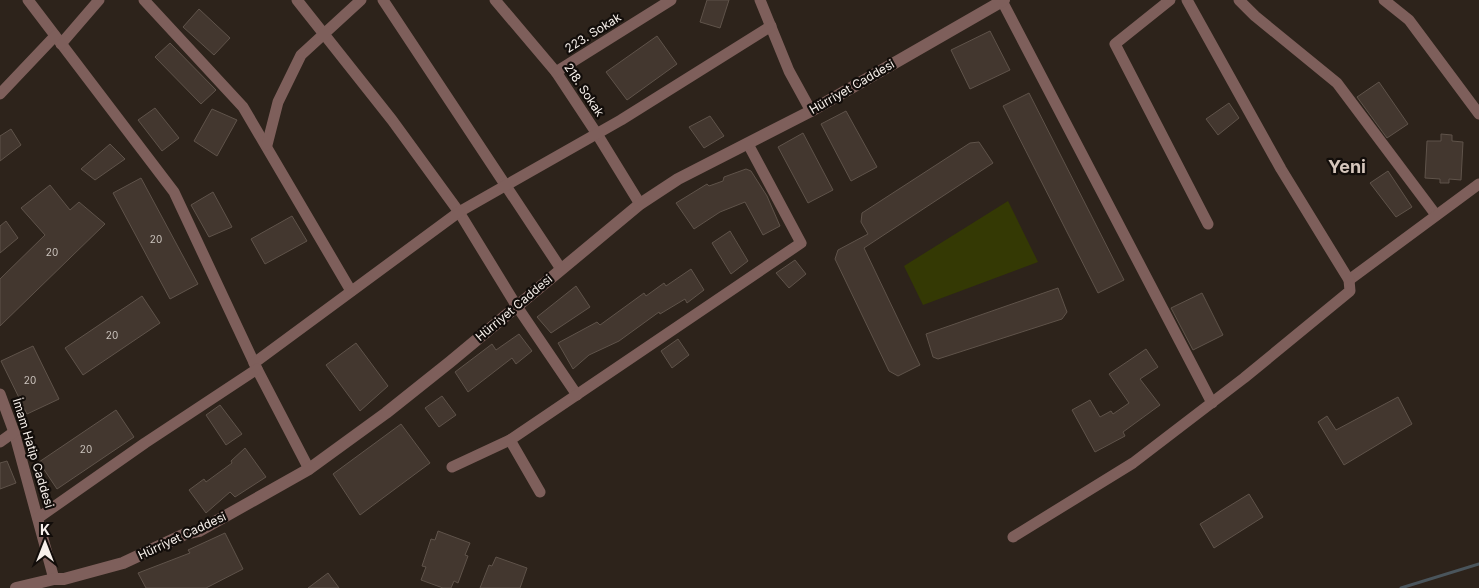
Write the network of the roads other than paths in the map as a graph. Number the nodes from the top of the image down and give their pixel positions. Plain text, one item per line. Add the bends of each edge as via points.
1 (28, 0) edge
2 (99, 0) edge
3 (144, 0) edge
4 (297, 0) edge
5 (361, 0) edge
6 (383, 0) edge
7 (495, 0) edge
8 (670, 0) edge
9 (760, 0) edge
10 (1170, 0) edge
11 (1187, 0) edge
12 (1239, 0) edge
13 (1384, 0) edge
14 (1003, 1) edge
15 (771, 26) junction
16 (324, 34) junction
17 (58, 40) junction
18 (556, 72) junction
19 (0, 94) edge
20 (811, 111) junction
21 (1479, 114) edge
22 (597, 134) junction
23 (748, 144) junction
24 (267, 145) junction
25 (1479, 184) edge
26 (506, 185) junction
27 (640, 204) junction
28 (459, 212) junction
29 (1436, 215) junction
30 (1208, 224) dead end
31 (561, 269) junction
32 (1349, 280) junction
33 (351, 291) junction
34 (516, 305) junction
35 (255, 366) junction
36 (0, 394) edge
37 (576, 396) junction
38 (1212, 403) junction
39 (14, 432) junction
40 (510, 440) junction
41 (0, 442) edge
42 (452, 467) dead end
43 (309, 468) junction
44 (540, 492) dead end
45 (38, 518) junction
46 (1013, 537) dead end
47 (62, 582) edge
48 (16, 588) edge

1 - 17 street
2 - 17 street
3 - 24 street via 243,107
4 - 16 street
5 - 16 street
6 - 26 street
7 - 18 street, 218. Sokak
8 - 18 street, 223. Sokak
9 - 15 street
10 - 30 street via 1115,44
11 - 32 street via 1281,169
12 - 29 street via 1337,83
13 - 21 street via 1409,20
14 - 20 street, Hürriyet Caddesi
14 - 38 street
15 - 20 street via 789,71
15 - 22 street
16 - 24 street via 301,55 289,76 278,102
16 - 28 street
17 - 19 street
17 - 35 street via 174,192
18 - 22 street, 218. Sokak
20 - 23 street, Hürriyet Caddesi
22 - 26 street
22 - 27 street, 218. Sokak
23 - 27 street, Hürriyet Caddesi via 678,179
23 - 37 street via 801,243
24 - 33 street
25 - 29 street
26 - 28 street
26 - 31 street
27 - 31 street, Hürriyet Caddesi
28 - 33 street
28 - 34 street
29 - 32 street
31 - 34 street, Hürriyet Caddesi
32 - 38 street via 1350,291 1341,300
33 - 35 street
34 - 37 street
34 - 43 street, Hürriyet Caddesi via 450,362
35 - 43 street
35 - 45 street
36 - 39 street, İmam Hatip Caddesi
37 - 40 street
38 - 46 street via 1134,463
39 - 41 street
39 - 45 street, İmam Hatip Caddesi
40 - 42 street
40 - 44 street
43 - 47 street, Hürriyet Caddesi via 200,531 185,534 124,563
45 - 47 street, İmam Hatip Caddesi
47 - 48 street, Hürriyet Caddesi

